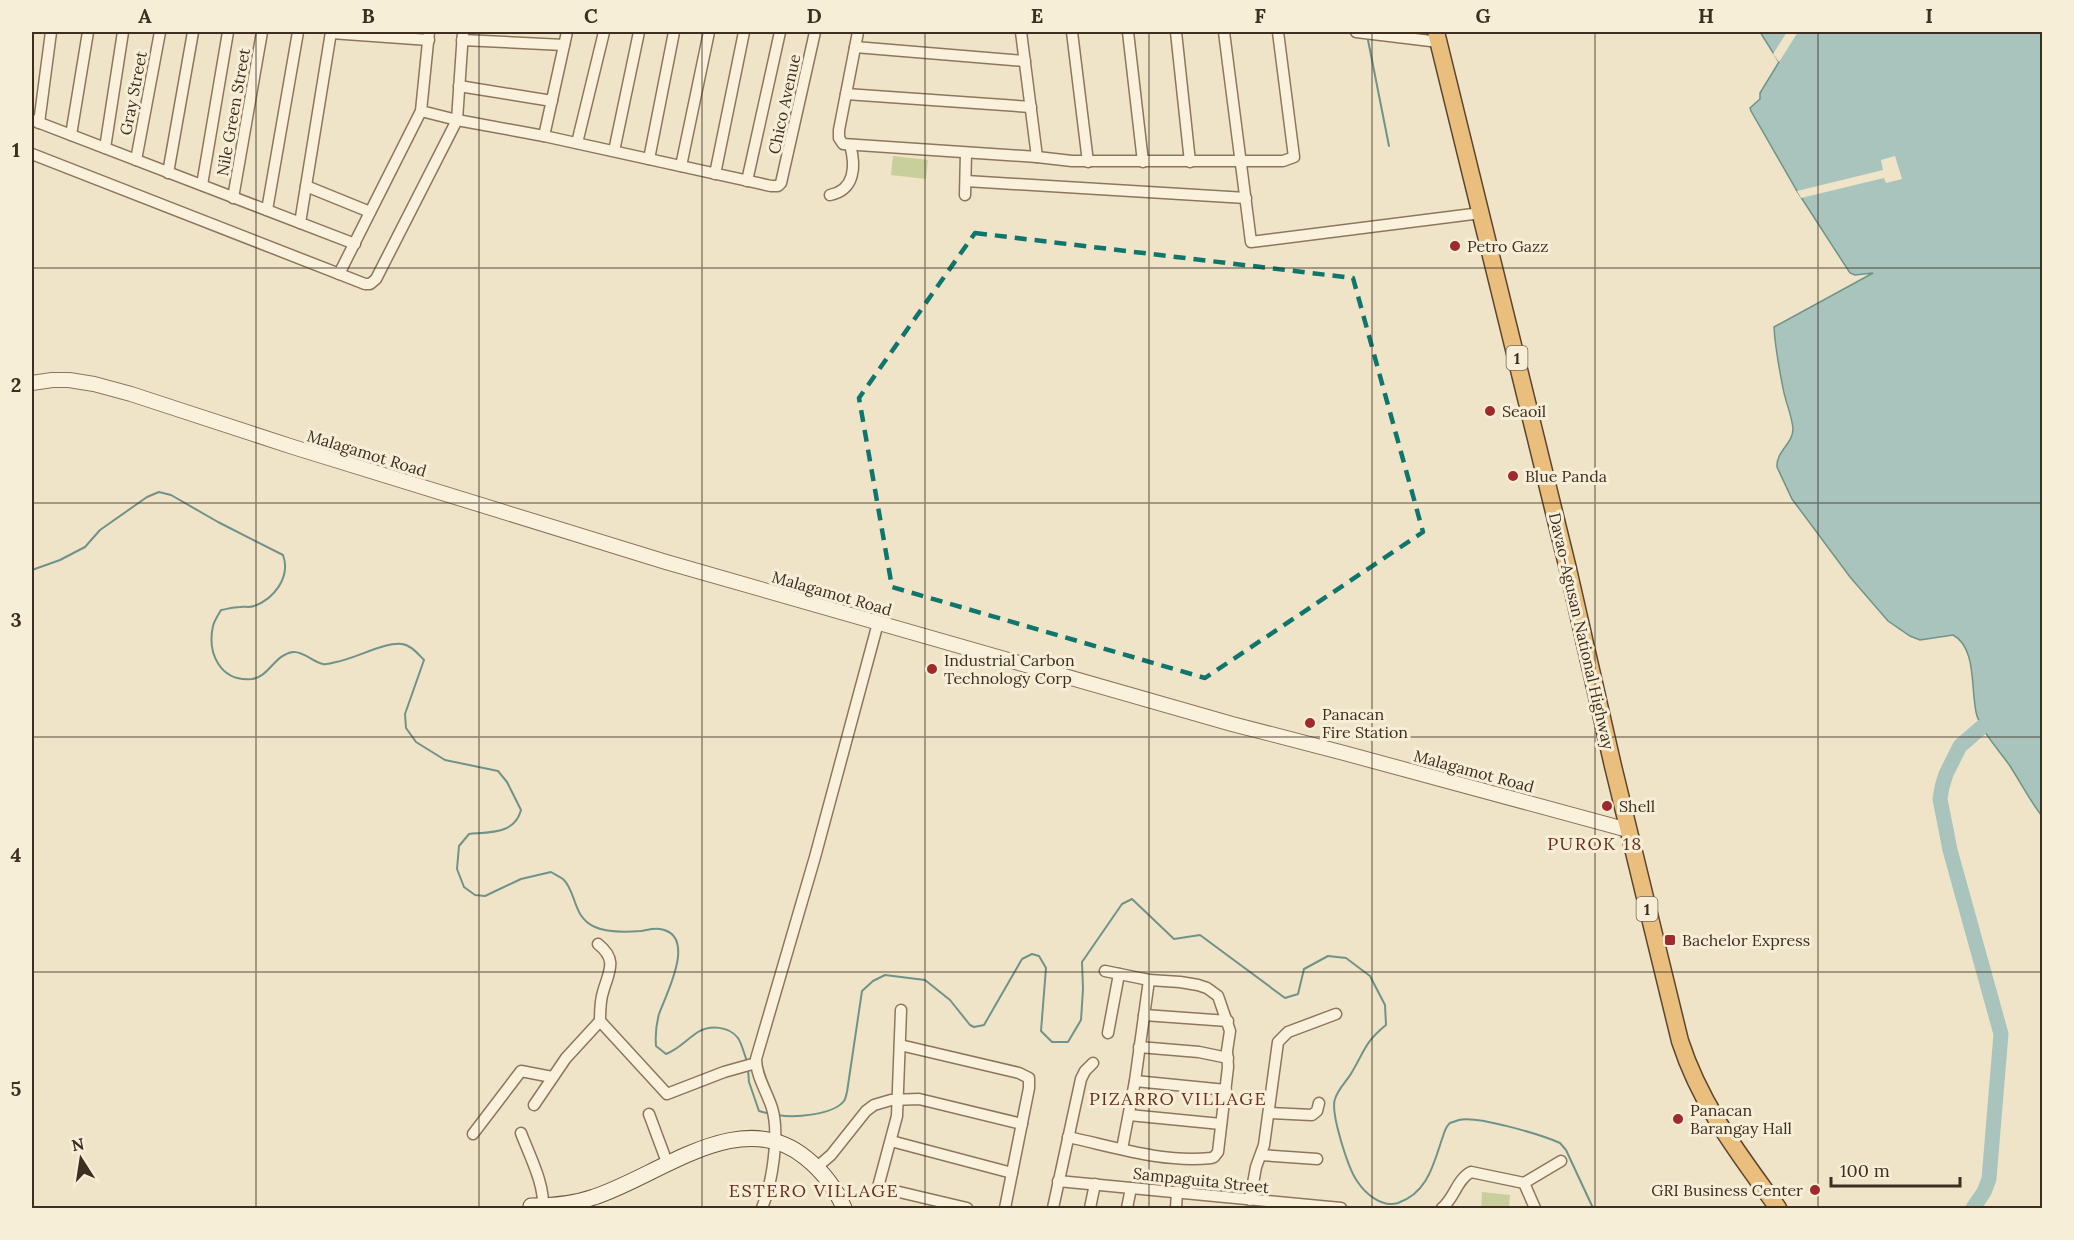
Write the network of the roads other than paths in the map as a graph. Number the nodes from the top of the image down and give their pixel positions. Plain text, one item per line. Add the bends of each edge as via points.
1 (51, 32) edge
2 (88, 32) edge
3 (123, 32) edge
4 (160, 32) edge
5 (193, 32) edge
6 (228, 32) edge
7 (262, 32) edge
8 (298, 32) edge
9 (331, 32) edge
10 (567, 32) edge
11 (604, 32) edge
12 (639, 32) edge
13 (674, 32) edge
14 (709, 32) edge
15 (744, 32) edge
16 (780, 32) edge
17 (815, 32) edge
18 (858, 32) edge
19 (1021, 32) edge
20 (1072, 32) edge
21 (1128, 32) edge
22 (1176, 32) edge
23 (1224, 32) edge
24 (1278, 32) edge
25 (1356, 32) edge
26 (429, 36) edge
27 (462, 36) edge
28 (1437, 37) edge
29 (564, 45) junction
30 (855, 47) junction
31 (1025, 61) junction
32 (459, 86) junction
33 (846, 93) junction
34 (552, 101) junction
35 (1031, 107) junction
36 (421, 111) junction
37 (457, 120) junction
38 (35, 121) edge
39 (71, 135) junction
40 (544, 136) junction
41 (577, 143) junction
42 (850, 145) junction
43 (105, 148) junction
44 (614, 151) junction
45 (966, 153) junction
46 (32, 154) edge
47 (1037, 157) junction
48 (649, 159) junction
49 (136, 160) junction
50 (1088, 162) junction
51 (1143, 162) junction
52 (1190, 162) junction
53 (1242, 162) junction
54 (681, 166) junction
55 (168, 173) junction
56 (715, 174) junction
57 (747, 181) junction
58 (966, 181) junction
59 (202, 185) junction
60 (306, 186) junction
61 (830, 195) dead end
62 (965, 195) dead end
63 (233, 198) junction
64 (1246, 198) junction
65 (267, 210) junction
66 (370, 212) junction
67 (1482, 213) junction
68 (300, 223) junction
69 (355, 244) junction
70 (339, 274) junction
71 (32, 383) edge
72 (878, 623) junction
73 (1628, 831) junction
74 (598, 944) dead end
75 (1105, 971) dead end
76 (1119, 974) junction
77 (1149, 980) junction
78 (901, 1010) dead end
79 (1336, 1014) dead end
80 (1144, 1015) junction
81 (600, 1021) junction
82 (1227, 1021) junction
83 (1108, 1033) dead end
84 (900, 1045) junction
85 (1139, 1047) junction
86 (1228, 1058) junction
87 (754, 1063) junction
88 (1093, 1063) dead end
89 (552, 1077) junction
90 (1135, 1081) junction
91 (1226, 1090) junction
92 (898, 1099) junction
93 (1319, 1102) dead end
94 (534, 1104) dead end
95 (1269, 1113) junction
96 (649, 1114) dead end
97 (1129, 1115) junction
98 (1022, 1124) junction
99 (1221, 1124) junction
100 (521, 1133) dead end
101 (473, 1134) dead end
102 (1068, 1137) junction
103 (776, 1141) junction
104 (891, 1141) junction
105 (1122, 1149) junction
106 (1260, 1155) junction
107 (1317, 1159) dead end
108 (1561, 1161) dead end
109 (668, 1165) junction
110 (817, 1167) junction
111 (1012, 1173) junction
112 (1058, 1181) junction
113 (1524, 1183) junction
114 (1095, 1184) junction
115 (1131, 1188) junction
116 (1177, 1192) junction
117 (1250, 1200) junction
118 (539, 1207) edge
119 (1313, 1207) edge
120 (1448, 1207) edge
121 (762, 1209) edge
122 (844, 1209) edge
123 (967, 1209) edge
124 (1005, 1209) edge
125 (1053, 1209) edge
126 (1090, 1209) edge
127 (1127, 1209) edge
128 (1176, 1209) edge
129 (1341, 1209) edge
130 (1535, 1209) edge
131 (1778, 1209) edge

1 - 38 street
2 - 39 street
3 - 43 street
4 - 49 street, Gray Street
5 - 55 street
6 - 59 street
7 - 63 street, Nile Green Street
8 - 65 street
9 - 26 street
9 - 60 street
10 - 29 street
11 - 41 street
12 - 44 street
13 - 48 street
14 - 54 street
15 - 56 street
16 - 57 street
17 - 57 street, Chico Avenue via 782,183 771,186
18 - 30 street
19 - 31 street
20 - 50 street
21 - 51 street
22 - 52 street
23 - 53 street
24 - 53 street via 1294,157
25 - 28 street
26 - 36 street
27 - 29 street
27 - 32 street
28 - 67 highway, Davao-Agusan National Highway / 1
29 - 34 street
30 - 31 street
30 - 33 street
31 - 35 street
32 - 34 street
32 - 37 street
33 - 35 street
33 - 42 street via 839,138
34 - 40 street
35 - 47 street
36 - 37 street
36 - 66 street
37 - 40 street
37 - 70 street via 376,279 365,284
38 - 39 street
39 - 43 street
40 - 41 street
41 - 44 street
42 - 45 street
42 - 61 street via 854,166 847,187
43 - 49 street
44 - 48 street
45 - 47 street
45 - 58 street
46 - 70 street
47 - 50 street
48 - 54 street
49 - 55 street
50 - 51 street
51 - 52 street
52 - 53 street
53 - 64 street
54 - 56 street
55 - 59 street
56 - 57 street
58 - 62 street
58 - 64 street
59 - 63 street
60 - 66 street
60 - 68 street
63 - 65 street
64 - 67 street via 1251,242
65 - 68 street
66 - 69 street
67 - 73 highway, Davao-Agusan National Highway / 1
68 - 69 street
69 - 70 street
71 - 72 street, Malagamot Road via 69,380 131,394 521,518
72 - 73 street, Malagamot Road
72 - 87 street
73 - 131 highway, Davao-Agusan National Highway / 1 via 1680,1041 1693,1078 1731,1145
74 - 81 street via 609,955 611,966
75 - 76 street
76 - 77 street
76 - 83 street
77 - 80 street
77 - 82 street via 1207,988 1218,996
78 - 84 street
79 - 95 street via 1282,1036 1276,1049
80 - 82 street
80 - 85 street
81 - 87 street via 667,1094
81 - 89 street
82 - 86 street
84 - 92 street
84 - 98 street via 1025,1075 1030,1084
85 - 86 street
85 - 90 street
86 - 91 street
87 - 103 street via 774,1114
88 - 102 street via 1081,1079
89 - 94 street
89 - 101 street via 520,1071
90 - 91 street
90 - 97 street
91 - 99 street
92 - 98 street via 919,1099
92 - 104 street
92 - 110 street via 869,1108
93 - 95 street via 1312,1115
95 - 106 street
96 - 109 street
97 - 99 street
97 - 105 street
98 - 111 street
99 - 105 street via 1215,1157 1170,1158
100 - 118 street via 539,1183
102 - 105 street
102 - 112 street
103 - 109 main road via 756,1137 734,1139
103 - 110 main road
103 - 121 street
104 - 111 street
104 - 123 street via 878,1187
106 - 107 street
106 - 117 street
108 - 113 street
109 - 118 main road via 596,1197
110 - 122 main road
111 - 124 street
112 - 114 street, Sampaguita Street
112 - 125 street
113 - 120 street via 1471,1172 1463,1178
113 - 130 street
114 - 115 street, Sampaguita Street
114 - 126 street
115 - 116 street, Sampaguita Street
115 - 127 street
116 - 117 street, Sampaguita Street
116 - 128 street
117 - 119 street, Sampaguita Street
119 - 129 street, Sampaguita Street

